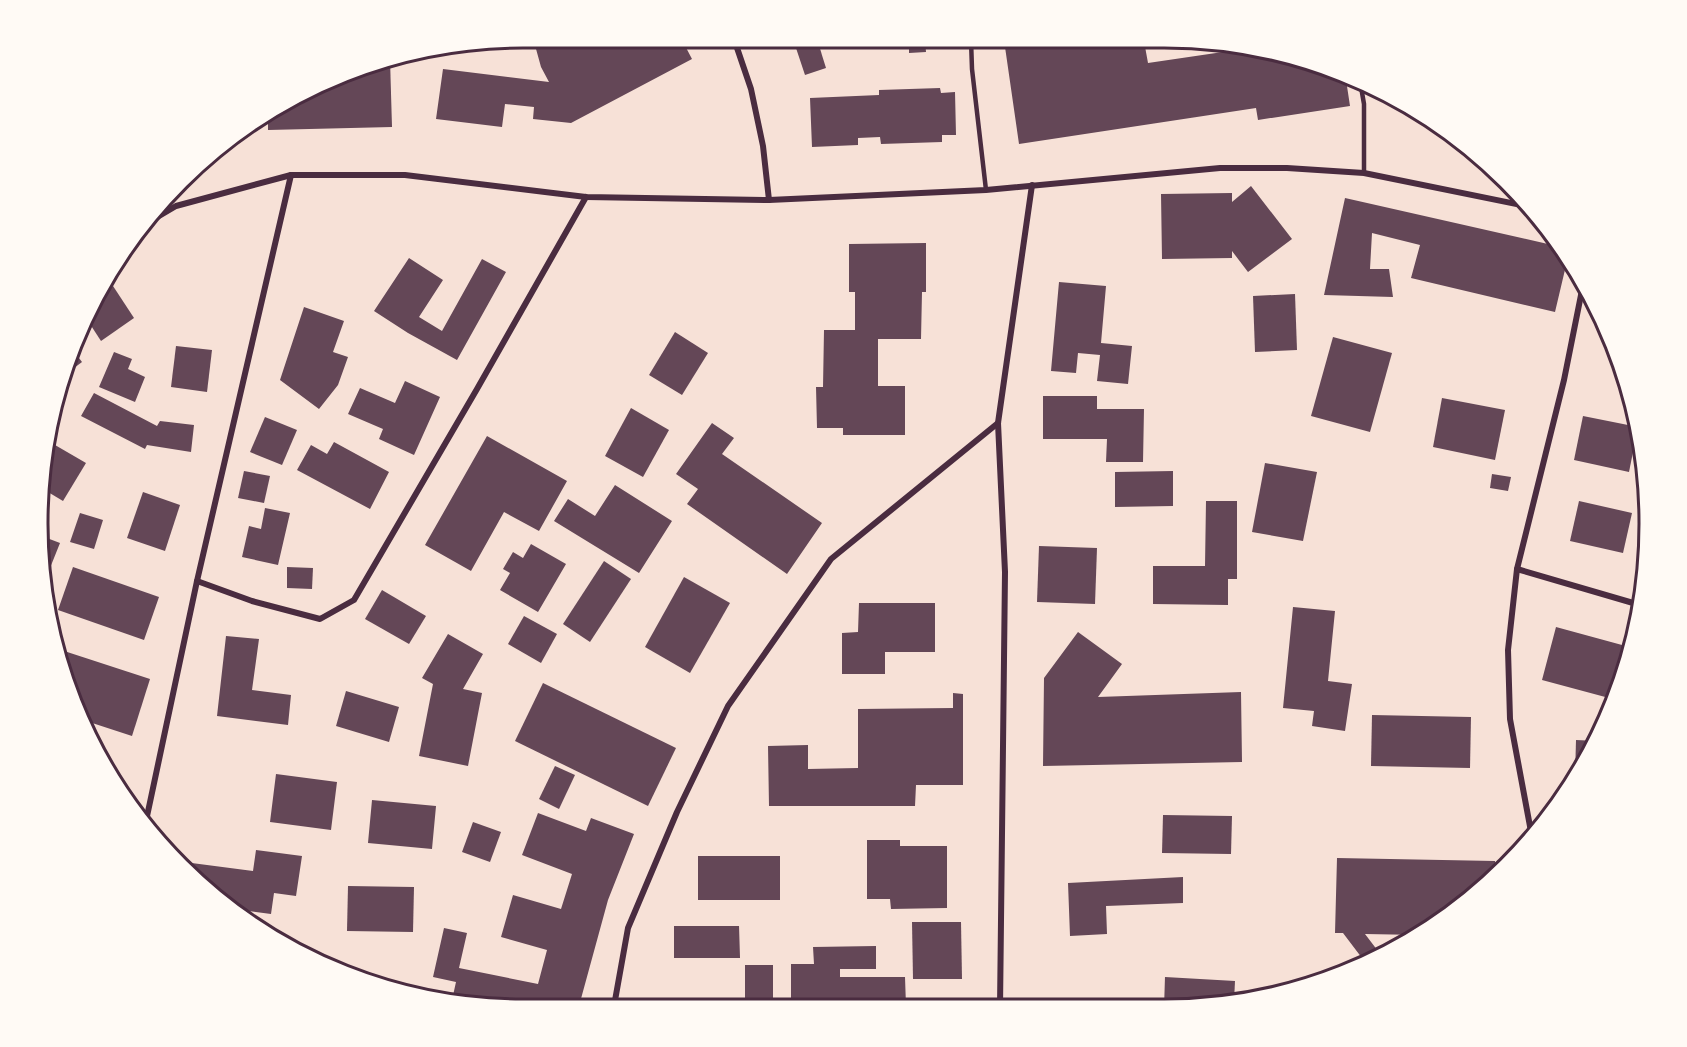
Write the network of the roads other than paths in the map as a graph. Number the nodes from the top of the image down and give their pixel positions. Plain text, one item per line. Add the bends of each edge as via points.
1 (737, 48) edge
2 (971, 48) edge
3 (1362, 92) edge
4 (1364, 173) junction
5 (291, 175) junction
6 (1032, 185) junction
7 (986, 190) junction
8 (586, 198) junction
9 (769, 200) junction
10 (1515, 204) edge
11 (163, 214) edge
12 (1581, 296) edge
13 (998, 423) junction
14 (1517, 568) junction
15 (197, 581) junction
16 (1632, 603) edge
17 (147, 815) edge
18 (1530, 826) edge
19 (615, 999) edge
20 (1000, 999) edge

1 - 9 street via 752,89
2 - 7 lane
3 - 4 lane
4 - 6 street via 1220,168
4 - 10 street
5 - 8 street via 405,175
5 - 11 street via 176,206
5 - 15 street
6 - 7 street
6 - 13 street
7 - 9 street
8 - 9 street
8 - 15 street via 354,600 320,619
12 - 14 street
13 - 19 street via 831,560 728,706 676,812 628,928
13 - 20 street via 1005,572
14 - 16 street
14 - 18 street via 1508,650 1510,718
15 - 17 street

